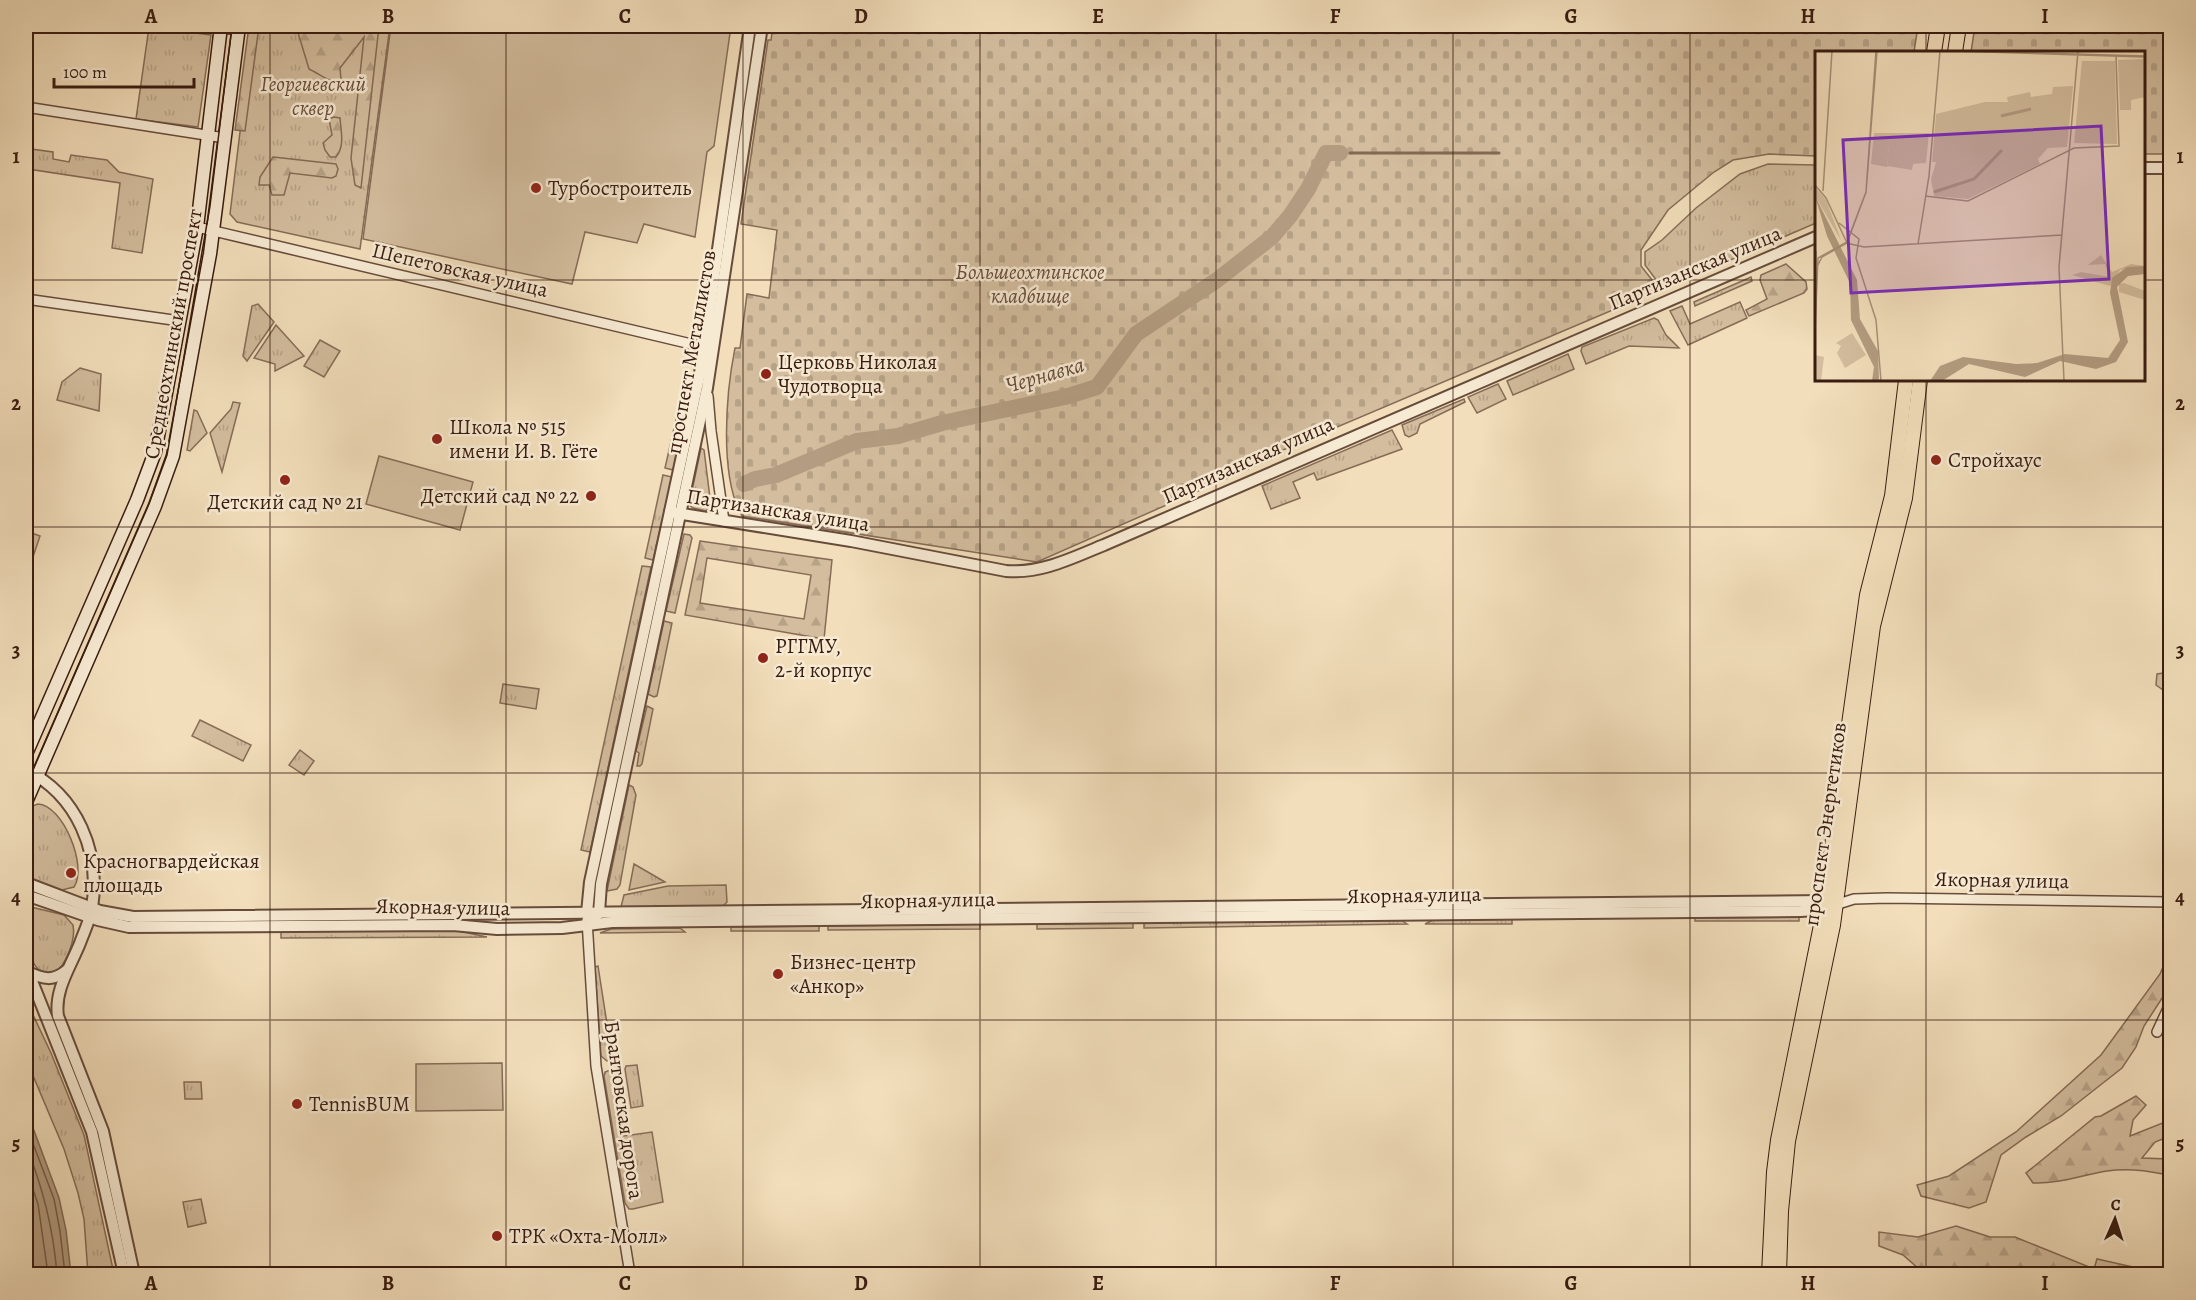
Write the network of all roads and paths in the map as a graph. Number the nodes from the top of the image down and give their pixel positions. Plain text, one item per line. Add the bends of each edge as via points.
1 (206, 26) edge
2 (750, 26) edge
3 (762, 26) edge
4 (1938, 26) edge
5 (1959, 26) edge
6 (221, 27) edge
7 (238, 28) edge
8 (1934, 51) edge
9 (1955, 51) edge
10 (26, 107) edge
11 (208, 135) junction
12 (225, 138) junction
13 (2145, 168) edge
14 (2170, 168) edge
15 (197, 227) junction
16 (213, 230) junction
17 (1815, 237) edge
18 (26, 299) edge
19 (180, 321) junction
20 (709, 348) junction
21 (1906, 381) edge
22 (1920, 381) edge
23 (707, 388) junction
24 (676, 513) junction
25 (724, 521) junction
26 (26, 753) edge
27 (26, 770) edge
28 (37, 776) junction
29 (26, 802) edge
30 (26, 883) edge
31 (26, 895) edge
32 (2170, 902) edge
33 (1828, 906) junction
34 (91, 912) junction
35 (587, 913) junction
36 (599, 913) junction
37 (587, 926) junction
38 (70, 968) junction
39 (27, 969) edge
40 (2170, 1004) edge
41 (2157, 1032) dead end
42 (124, 1275) edge
43 (134, 1275) edge
44 (630, 1275) edge
45 (1769, 1275) edge
46 (1779, 1275) edge

1 - 6 street
2 - 20 street, проспект Металлистов
3 - 20 street, проспект Металлистов
4 - 8 main road
5 - 9 main road
6 - 7 street
6 - 11 main road, Среднеохтинский проспект
7 - 12 main road, Среднеохтинский проспект
10 - 11 street
11 - 12 street
11 - 15 main road, Среднеохтинский проспект
12 - 16 main road, Среднеохтинский проспект
13 - 14 street
15 - 16 street, Шепетовская улица
15 - 19 main road, Среднеохтинский проспект
16 - 20 street, Шепетовская улица
16 - 28 main road, Среднеохтинский проспект via 170,465
17 - 25 street, Партизанская улица via 1040,570 1006,571
18 - 19 street
19 - 26 main road, Среднеохтинский проспект via 148,475
20 - 23 street, проспект Металлистов
20 - 24 street, проспект Металлистов
21 - 33 main road, проспект Энергетиков via 1892,496 1866,604
22 - 33 main road, проспект Энергетиков via 1905,498 1874,626
23 - 24 street, проспект Металлистов
23 - 25 street
24 - 25 street, Партизанская улица
24 - 35 street, проспект Металлистов via 590,882
24 - 36 street, проспект Металлистов via 601,884
27 - 28 street
28 - 29 main road, Среднеохтинский проспект
28 - 34 street via 61,797 90,845
30 - 34 street, Якорная улица
31 - 34 street, Якорная улица
32 - 33 street, Якорная улица via 1887,898 1854,899
33 - 36 street, Якорная улица
33 - 37 street, Якорная улица via 612,922
33 - 45 main road, проспект Энергетиков via 1778,1140
33 - 46 main road, проспект Энергетиков via 1833,925 1788,1141
34 - 35 street, Якорная улица via 133,917
34 - 37 street, Якорная улица via 129,927
34 - 38 street
35 - 36 street, Якорная улица
35 - 37 street, Брантовская дорога
36 - 37 street
37 - 44 street, Брантовская дорога via 596,1066
38 - 39 street via 53,979
38 - 43 street via 57,999 58,1016 103,1131
39 - 42 street via 92,1132
40 - 41 street

